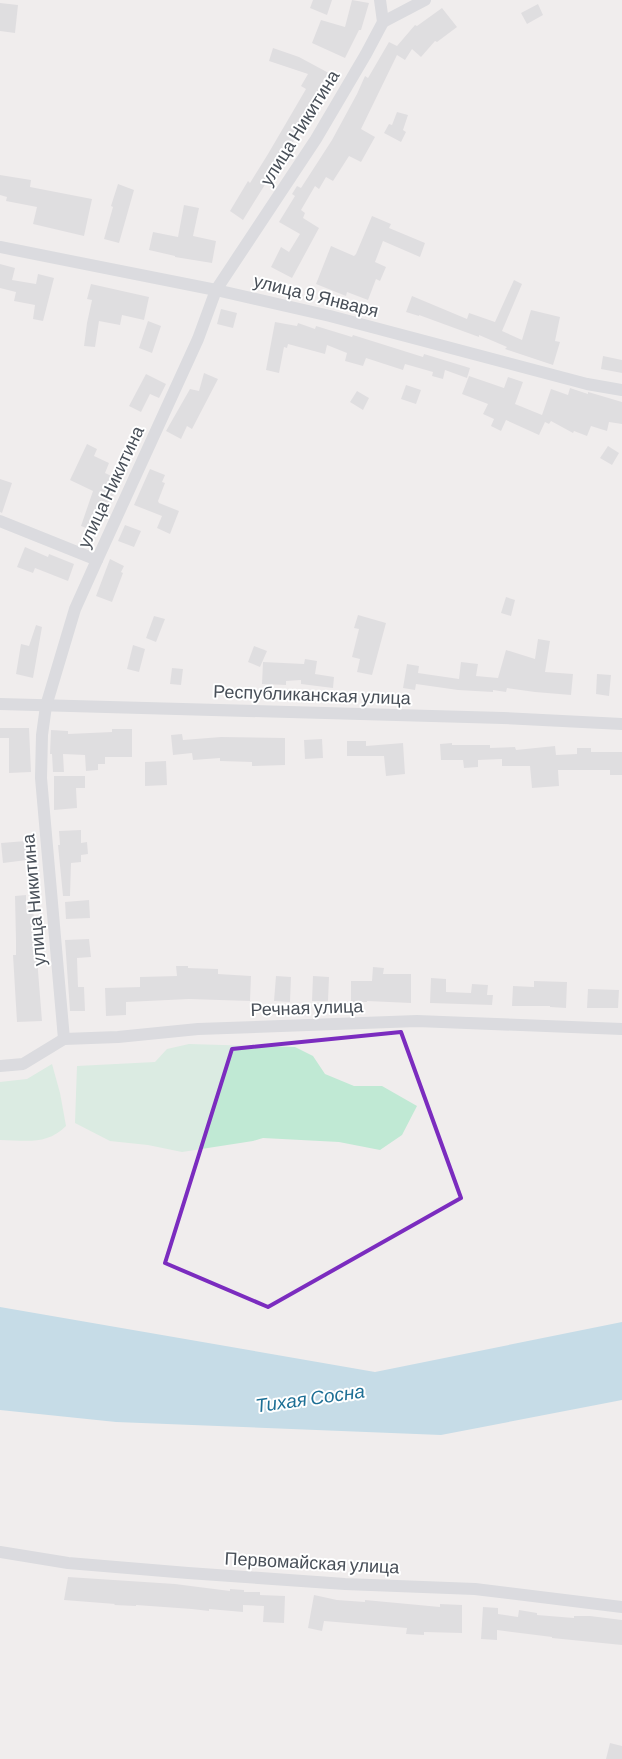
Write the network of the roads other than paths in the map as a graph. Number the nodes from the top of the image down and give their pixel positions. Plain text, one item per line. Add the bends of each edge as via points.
1 (380, 0) edge
2 (425, 0) edge
3 (383, 22) junction
4 (0, 247) edge
5 (216, 290) junction
6 (622, 390) edge
7 (0, 521) edge
8 (96, 560) junction
9 (0, 704) edge
10 (46, 706) junction
11 (622, 724) edge
12 (622, 1029) edge
13 (64, 1039) junction
14 (0, 1066) edge
15 (0, 1552) edge
16 (622, 1607) edge

1 - 3 street
2 - 3 street
3 - 5 street, улица Никитина via 316,139
4 - 5 street, улица 9 Января
5 - 6 street, улица 9 Января via 330,316 587,384
5 - 8 street, улица Никитина via 198,339
7 - 8 street
8 - 10 street, улица Никитина via 75,609
9 - 10 street, Республиканская улица
10 - 11 street, Республиканская улица
10 - 13 street, улица Никитина via 41,778
12 - 13 street, Речная улица via 416,1021 198,1029
13 - 14 street, Речная улица via 23,1064
15 - 16 street, Первомайская улица via 68,1563 178,1572 475,1589

